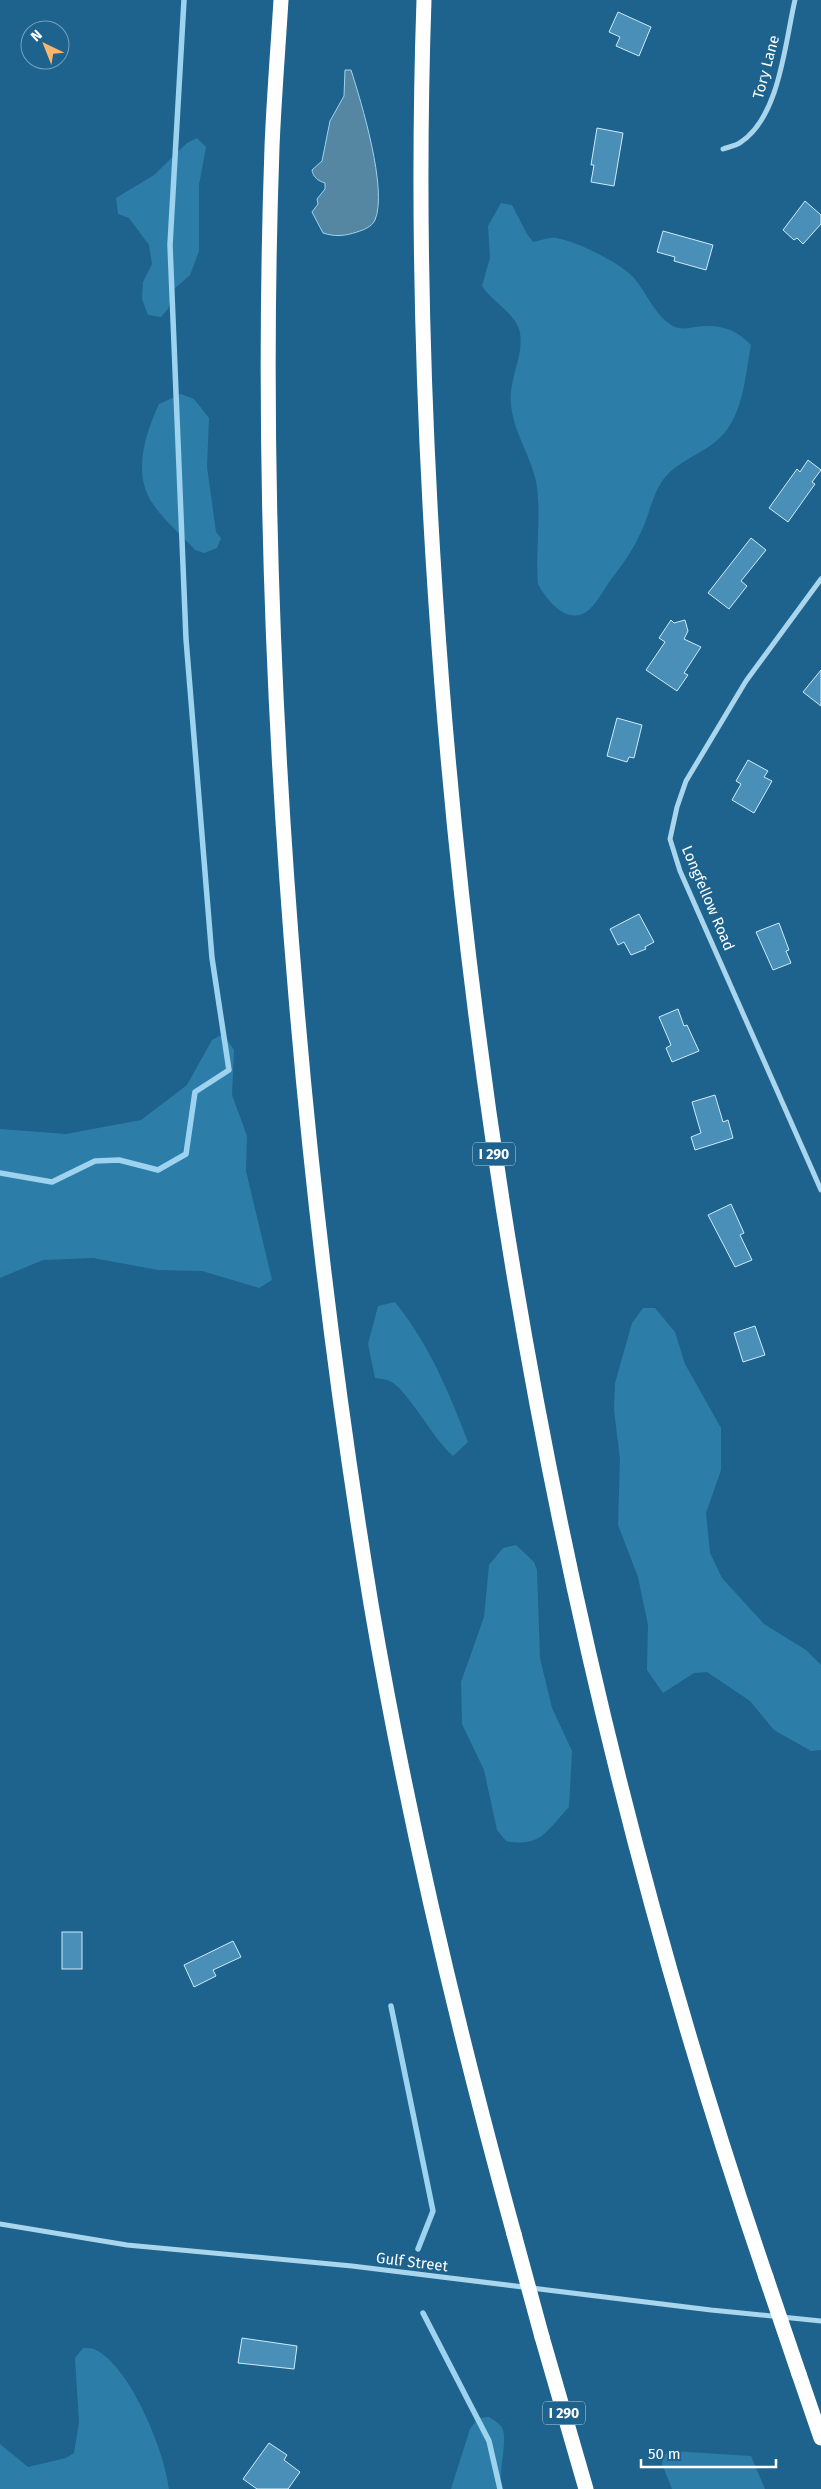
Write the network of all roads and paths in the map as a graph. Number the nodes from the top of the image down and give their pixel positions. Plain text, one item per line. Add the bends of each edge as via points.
1 (281, 0) edge
2 (424, 0) edge
3 (795, 0) edge
4 (723, 149) dead end
5 (821, 579) edge
6 (821, 1190) edge
7 (0, 2224) edge
8 (821, 2321) edge
9 (821, 2438) edge
10 (586, 2489) edge

1 - 10 highway, I 290, bridge via 272,146 270,510 279,776 307,1120 326,1297 372,1607 434,1921 485,2128
2 - 9 highway, I 290, bridge via 421,286 437,626 458,867 479,1048 528,1364 586,1644 632,1836 696,2065
3 - 4 street, Tory Lane via 777,84 766,112 757,127 740,143
5 - 6 street, Longfellow Road via 746,681 690,772 679,798 670,839 683,879
7 - 8 street, Gulf Street via 127,2245 352,2266

